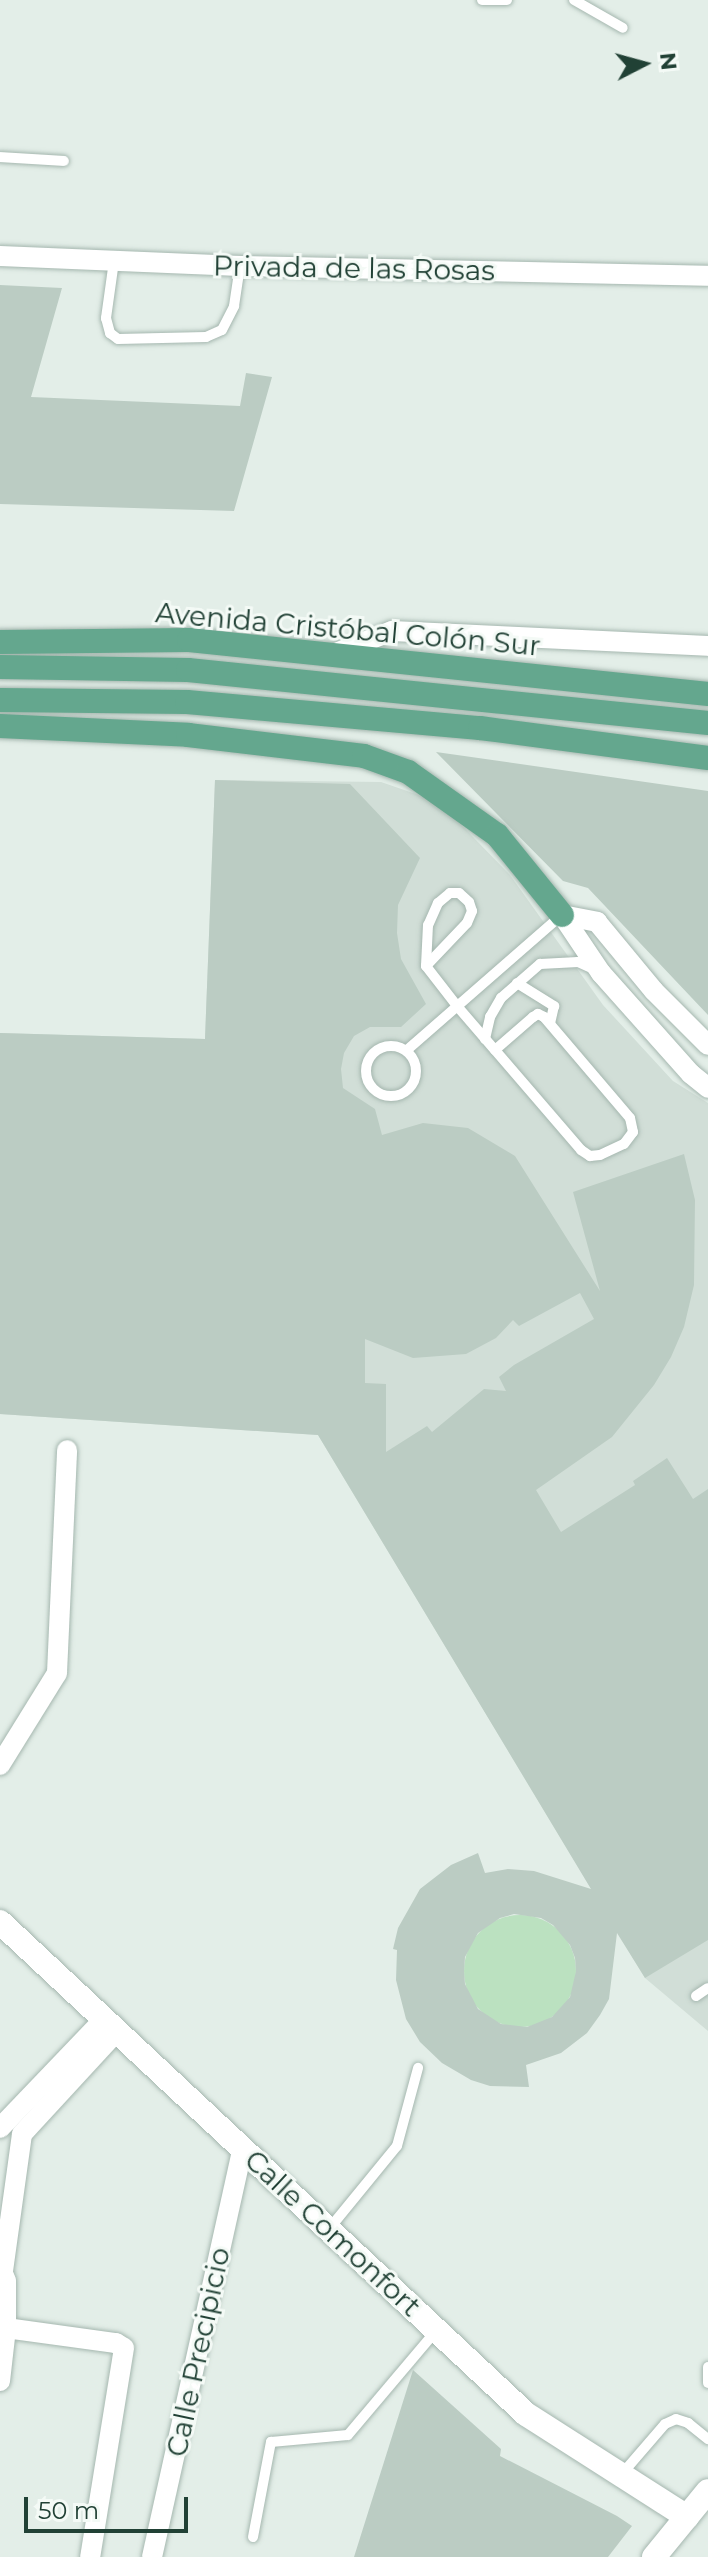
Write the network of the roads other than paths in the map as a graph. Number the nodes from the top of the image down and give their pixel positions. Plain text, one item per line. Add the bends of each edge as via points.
1 (482, 0) edge
2 (507, 0) edge
3 (574, 0) edge
4 (623, 28) dead end
5 (0, 157) edge
6 (64, 161) dead end
7 (0, 256) edge
8 (114, 261) junction
9 (240, 266) junction
10 (708, 276) edge
11 (0, 642) edge
12 (708, 646) edge
13 (333, 654) junction
14 (0, 667) edge
15 (708, 694) edge
16 (0, 700) edge
17 (708, 723) edge
18 (0, 726) edge
19 (708, 758) edge
20 (562, 915) junction
21 (426, 966) junction
22 (601, 973) junction
23 (517, 983) junction
24 (457, 1006) junction
25 (550, 1023) junction
26 (485, 1039) junction
27 (708, 1045) edge
28 (407, 1050) junction
29 (495, 1050) junction
30 (708, 1088) edge
31 (67, 1450) dead end
32 (0, 1765) edge
33 (0, 1922) edge
34 (708, 1988) edge
35 (696, 1996) dead end
36 (110, 2025) junction
37 (418, 2068) dead end
38 (0, 2128) edge
39 (243, 2148) junction
40 (329, 2229) junction
41 (2, 2268) edge
42 (6, 2328) junction
43 (437, 2330) junction
44 (708, 2367) edge
45 (0, 2381) edge
46 (708, 2383) edge
47 (708, 2439) edge
48 (621, 2475) junction
49 (708, 2491) edge
50 (687, 2517) junction
51 (253, 2537) dead end
52 (90, 2557) edge
53 (152, 2557) edge
54 (654, 2557) edge

1 - 2 lane
3 - 4 lane
5 - 6 lane
7 - 8 street, Privada de las Rosas
8 - 9 street, Privada de las Rosas
8 - 9 lane via 106,318 118,339 196,338 222,330 234,306
9 - 10 street, Privada de las Rosas
11 - 13 main road, Avenida Cristóbal Colón Sur via 189,640
12 - 13 street via 392,631
13 - 15 main road, Avenida Cristóbal Colón Sur
14 - 17 main road via 188,670
16 - 19 main road via 187,702 480,728
18 - 20 main road via 188,735 364,756 408,772 497,835
20 - 22 street
20 - 24 lane
20 - 27 street via 597,922
21 - 21 lane via 428,925 438,903 459,893 472,911 467,923
21 - 24 lane
22 - 23 lane via 578,962 557,961 540,964
22 - 30 street
23 - 25 lane via 554,1006
23 - 26 lane via 490,1017
24 - 26 lane
24 - 28 lane
25 - 29 lane via 538,1014
25 - 29 lane via 630,1118 633,1132 624,1144 600,1155 581,1150
26 - 29 lane
28 - 28 lane via 417,1074 411,1087 401,1095 375,1091 365,1067 371,1055 394,1045
31 - 32 street via 57,1673
33 - 36 main road, Calle Comonfort
34 - 35 lane
36 - 38 street
36 - 39 main road, Calle Comonfort
36 - 41 street via 71,2080 22,2134
37 - 40 lane via 397,2146
39 - 40 main road, Calle Comonfort
39 - 53 street, Calle Precipicio
40 - 43 main road, Calle Comonfort
41 - 42 street
42 - 45 street
42 - 52 street via 124,2348
43 - 48 main road, Calle Comonfort via 526,2414
43 - 51 lane via 348,2435 268,2444
44 - 46 lane
47 - 48 lane via 676,2419 665,2424
48 - 50 main road, Calle Comonfort
49 - 50 main road
50 - 54 main road

